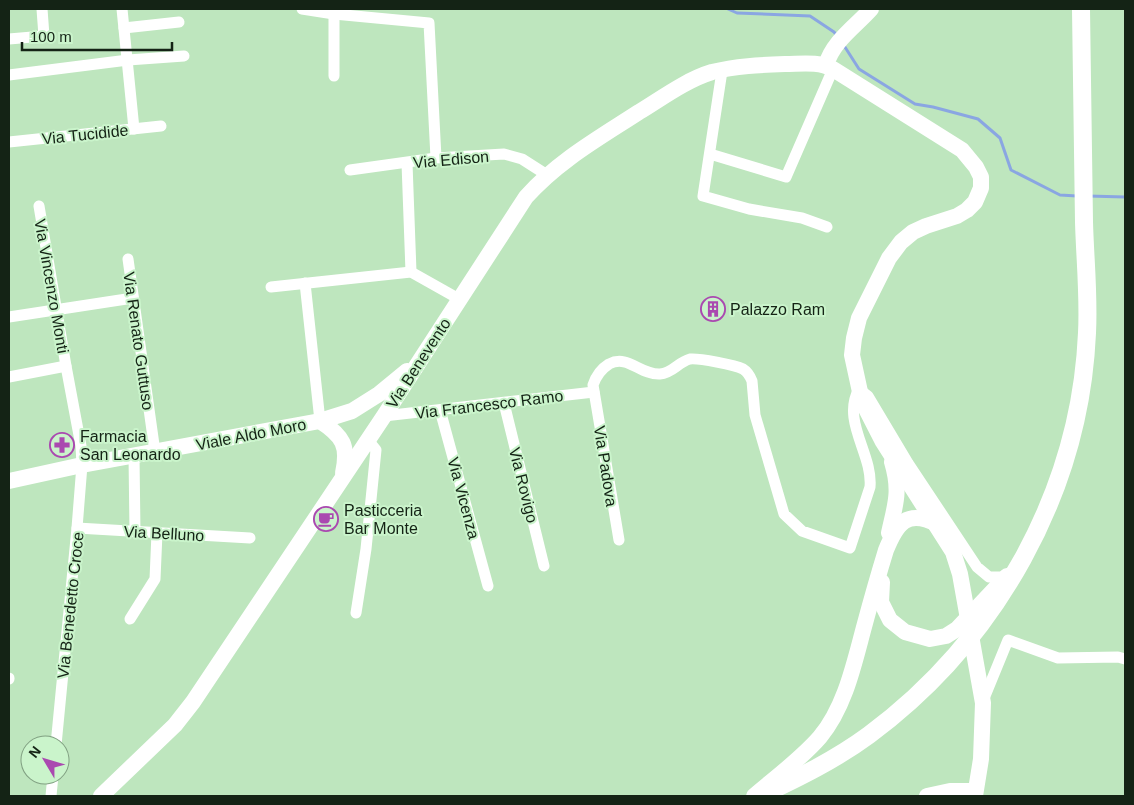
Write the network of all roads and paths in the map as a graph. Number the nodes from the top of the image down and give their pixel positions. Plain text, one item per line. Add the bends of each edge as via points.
1 (42, 9) edge
2 (122, 9) edge
3 (302, 9) edge
4 (871, 9) edge
5 (1081, 9) edge
6 (334, 14) junction
7 (179, 22) dead end
8 (128, 28) junction
9 (9, 39) edge
10 (184, 56) dead end
11 (128, 60) junction
12 (830, 67) junction
13 (722, 71) junction
14 (9, 74) edge
15 (334, 76) dead end
16 (161, 126) dead end
17 (134, 129) junction
18 (9, 142) edge
19 (710, 154) junction
20 (436, 158) junction
21 (407, 163) junction
22 (350, 170) dead end
23 (547, 175) junction
24 (39, 206) dead end
25 (827, 227) dead end
26 (128, 259) dead end
27 (411, 272) junction
28 (305, 283) junction
29 (271, 287) dead end
30 (133, 298) junction
31 (459, 299) junction
32 (56, 311) junction
33 (9, 317) edge
34 (418, 362) junction
35 (66, 366) junction
36 (9, 377) edge
37 (860, 389) junction
38 (594, 392) junction
39 (504, 403) junction
40 (440, 410) junction
41 (352, 412) junction
42 (384, 416) junction
43 (320, 421) junction
44 (368, 440) junction
45 (345, 445) junction
46 (889, 450) junction
47 (155, 452) junction
48 (134, 456) junction
49 (82, 465) junction
50 (342, 478) junction
51 (9, 481) edge
52 (923, 503) junction
53 (896, 508) junction
54 (937, 524) junction
55 (78, 528) junction
56 (135, 532) junction
57 (157, 533) junction
58 (250, 538) dead end
59 (619, 540) dead end
60 (886, 550) junction
61 (1022, 560) junction
62 (544, 566) dead end
63 (1005, 578) junction
64 (488, 586) dead end
65 (356, 613) dead end
66 (130, 619) dead end
67 (1125, 659) edge
68 (983, 703) junction
69 (57, 735) edge
70 (975, 794) edge
71 (101, 796) edge
72 (753, 796) edge
73 (760, 796) edge
74 (926, 796) edge

1 - 9 street via 44,36
2 - 8 street
3 - 6 street
4 - 12 main road via 840,40 829,56
5 - 61 main road via 1087,333 1081,394 1069,450 1051,501
6 - 15 street
6 - 20 street via 430,23
7 - 8 street
8 - 11 street
10 - 11 street
11 - 14 street
11 - 17 street
12 - 13 main road, Via Benevento via 812,63 748,66
12 - 19 street via 786,177
12 - 37 main road via 962,150 981,177 981,188 967,210 913,232 889,258 859,318 854,338 852,355
13 - 19 street
13 - 23 main road, Via Benevento via 712,72 675,89 596,139
16 - 17 street, Via Tucidide
17 - 18 street, Via Tucidide
19 - 25 street via 703,196 749,209 802,218
20 - 21 street, Via Edison
20 - 23 street, Via Edison via 504,154 522,159
21 - 22 street, Via Edison
21 - 27 street
23 - 31 main road, Via Benevento via 526,197
24 - 32 street, Via Vincenzo Monti
26 - 30 street, Via Renato Guttuso
27 - 28 street
27 - 31 street
28 - 29 street
28 - 43 street
30 - 32 street
30 - 47 street, Via Renato Guttuso
31 - 34 main road, Via Benevento
32 - 33 street
32 - 35 street, Via Vincenzo Monti
34 - 41 main road, Viale Aldo Moro
34 - 42 main road, Via Benevento
35 - 36 street, Via Vincenzo Monti
35 - 49 street, Via Vincenzo Monti
37 - 38 street via 853,405 853,415 871,480 850,548 802,531 784,514 755,416 752,381 745,370 693,359 666,373 656,374 621,360 601,371 593,385
37 - 46 main road via 862,402
37 - 63 street via 868,396 908,463 978,567 989,577
38 - 39 street, Via Francesco Ramo
38 - 59 street, Via Padova
39 - 40 street, Via Francesco Ramo
39 - 62 street, Via Rovigo
40 - 42 street, Via Francesco Ramo
40 - 64 street, Via Vicenza
41 - 43 main road, Viale Aldo Moro
41 - 44 main road via 364,426
41 - 45 main road via 345,428
42 - 44 main road, Via Benevento
43 - 45 main road
43 - 47 main road, Viale Aldo Moro
44 - 50 main road, Via Benevento
44 - 65 street via 376,450
45 - 50 main road
46 - 52 main road
46 - 53 main road via 898,489
47 - 48 main road, Viale Aldo Moro
48 - 49 main road, Viale Aldo Moro
48 - 56 street
49 - 51 main road, Viale Aldo Moro
49 - 55 street, Via Benedetto Croce
50 - 71 main road, Via Benevento via 187,709
52 - 53 main road via 914,500
52 - 54 main road
53 - 60 main road
54 - 60 main road via 926,519 903,521
54 - 68 main road via 953,552 960,574
55 - 56 street, Via Belluno
55 - 69 street, Via Benedetto Croce
56 - 57 street, Via Belluno
57 - 58 street, Via Belluno
57 - 66 street via 155,579
60 - 63 main road via 881,591 885,612 895,626 922,638 946,636 957,629
60 - 72 main road via 850,675 832,719 807,750
61 - 63 main road
61 - 73 main road via 978,628 936,677 913,698 844,752
67 - 68 street via 1058,658 1008,640
68 - 70 main road via 981,759
70 - 74 main road via 950,791

